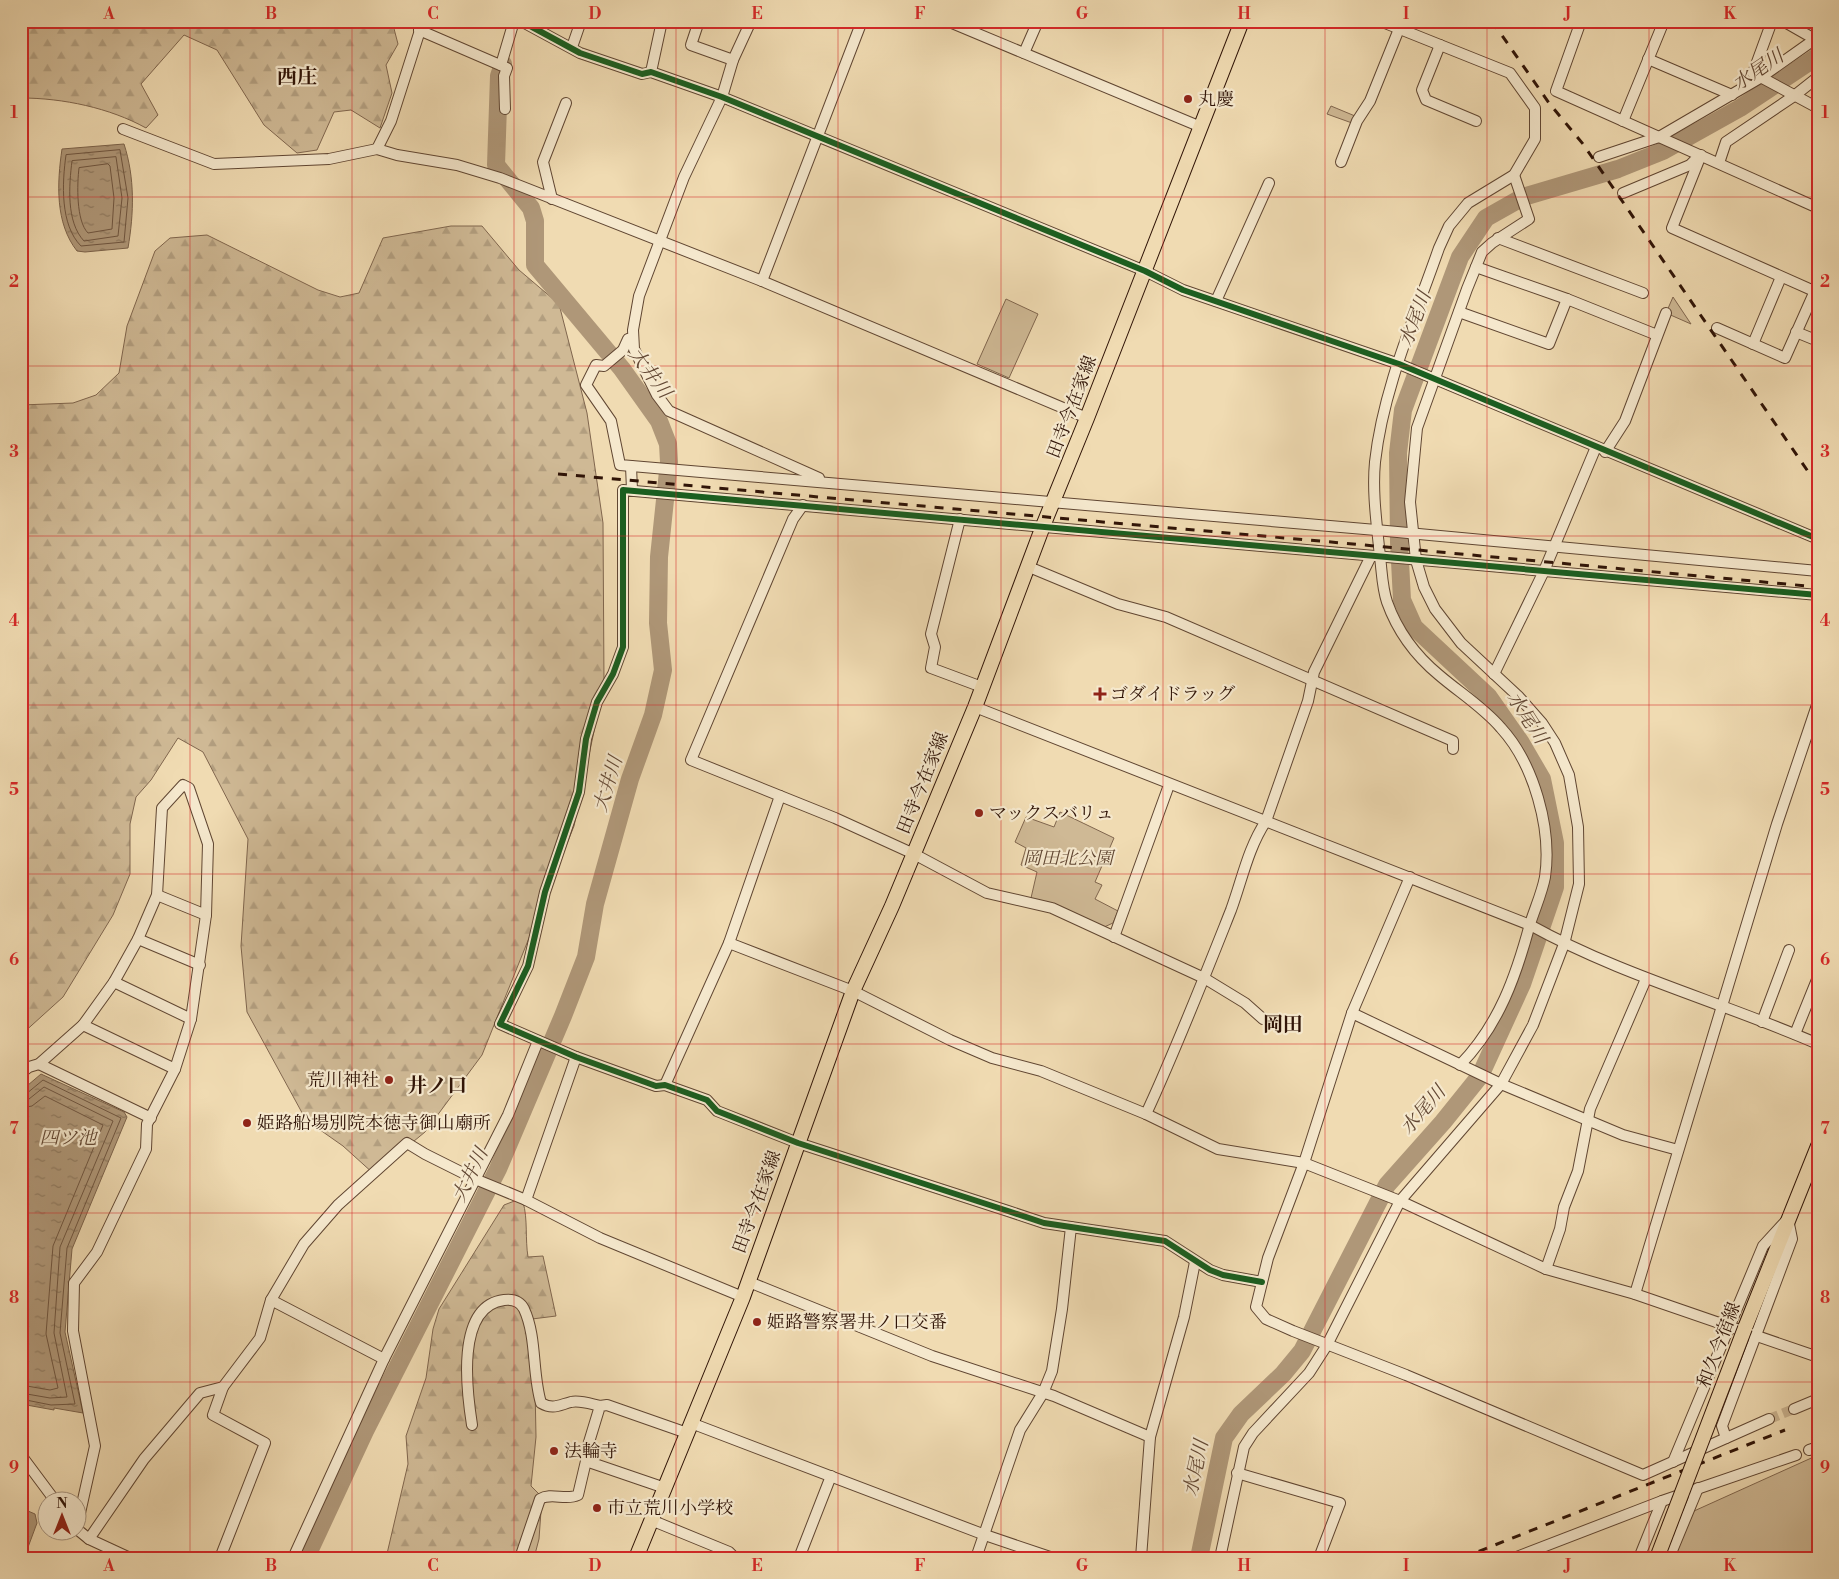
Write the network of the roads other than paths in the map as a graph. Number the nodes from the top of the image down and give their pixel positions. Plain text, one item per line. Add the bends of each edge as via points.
1 (514, 21) edge
2 (521, 21) edge
3 (581, 21) edge
4 (662, 21) edge
5 (699, 21) edge
6 (751, 21) edge
7 (862, 21) edge
8 (948, 21) edge
9 (1038, 21) edge
10 (1242, 21) edge
11 (1380, 21) edge
12 (1581, 21) edge
13 (1664, 21) edge
14 (1772, 21) edge
15 (1783, 21) edge
16 (421, 26) edge
17 (1399, 29) junction
18 (1817, 39) edge
19 (1440, 45) junction
20 (572, 47) junction
21 (1024, 53) junction
22 (1648, 59) junction
23 (733, 60) junction
24 (500, 65) junction
25 (651, 72) junction
26 (1818, 77) edge
27 (1760, 78) junction
28 (1732, 95) junction
29 (1794, 96) junction
30 (722, 97) junction
31 (566, 104) dead end
32 (1818, 108) edge
33 (505, 109) dead end
34 (1476, 121) dead end
35 (1623, 121) junction
36 (1201, 127) junction
37 (123, 128) dead end
38 (816, 136) junction
39 (1659, 137) junction
40 (377, 149) junction
41 (1701, 154) junction
42 (1599, 157) dead end
43 (1341, 162) dead end
44 (1719, 163) junction
45 (1514, 175) junction
46 (1269, 183) dead end
47 (1623, 193) dead end
48 (552, 199) junction
49 (1818, 208) edge
50 (1498, 238) junction
51 (658, 242) junction
52 (1476, 266) junction
53 (1145, 271) junction
54 (1781, 277) junction
55 (762, 281) junction
56 (1816, 288) edge
57 (1644, 293) dead end
58 (1567, 299) junction
59 (1216, 301) junction
60 (1459, 312) junction
61 (1666, 313) dead end
62 (1717, 328) dead end
63 (1796, 332) junction
64 (1657, 335) junction
65 (633, 338) junction
66 (1818, 342) edge
67 (1754, 344) junction
68 (1399, 364) junction
69 (1435, 380) junction
70 (1087, 418) junction
71 (1600, 449) junction
72 (631, 466) junction
73 (827, 482) junction
74 (632, 490) junction
75 (1054, 502) junction
76 (803, 505) junction
77 (960, 519) junction
78 (1043, 526) junction
79 (1376, 530) junction
80 (1415, 534) junction
81 (1818, 539) edge
82 (1553, 546) junction
83 (1376, 556) junction
84 (1416, 560) junction
85 (1029, 567) junction
86 (1544, 571) junction
87 (1818, 571) edge
88 (1818, 596) edge
89 (1494, 674) junction
90 (1313, 682) junction
91 (982, 687) junction
92 (1818, 702) edge
93 (975, 707) junction
94 (1453, 749) dead end
95 (1169, 785) junction
96 (780, 796) junction
97 (1266, 822) junction
98 (914, 854) junction
99 (1410, 877) junction
100 (157, 895) junction
101 (206, 914) junction
102 (1530, 925) junction
103 (1114, 937) junction
104 (138, 939) junction
105 (729, 943) junction
106 (1564, 944) junction
107 (1789, 950) dead end
108 (200, 965) junction
109 (1818, 977) edge
110 (1204, 978) junction
111 (1646, 979) junction
112 (114, 982) junction
113 (853, 991) junction
114 (1722, 1007) junction
115 (1352, 1013) junction
116 (190, 1019) junction
117 (1263, 1019) dead end
118 (1762, 1022) junction
119 (83, 1025) junction
120 (1795, 1034) junction
121 (538, 1041) junction
122 (1818, 1044) edge
123 (576, 1057) junction
124 (39, 1064) junction
125 (1460, 1065) junction
126 (175, 1069) junction
127 (21, 1073) edge
128 (1501, 1084) junction
129 (665, 1085) junction
130 (1146, 1114) junction
131 (151, 1118) junction
132 (1587, 1120) junction
133 (798, 1143) junction
134 (1818, 1146) edge
135 (1678, 1150) junction
136 (1304, 1163) junction
137 (475, 1179) junction
138 (526, 1200) junction
139 (1400, 1201) junction
140 (1788, 1218) junction
141 (1071, 1227) junction
142 (1195, 1262) junction
143 (1546, 1268) junction
144 (748, 1282) junction
145 (1262, 1282) junction
146 (1635, 1294) junction
147 (743, 1297) junction
148 (271, 1300) junction
149 (1730, 1326) junction
150 (1750, 1332) junction
151 (1326, 1345) junction
152 (1818, 1357) edge
153 (384, 1359) junction
154 (223, 1388) junction
155 (1043, 1394) junction
156 (1818, 1399) edge
157 (600, 1406) junction
158 (1794, 1409) tunnel mouth
159 (1770, 1419) tunnel mouth
160 (472, 1425) dead end
161 (689, 1428) junction
162 (1150, 1437) junction
163 (1726, 1438) junction
164 (21, 1455) edge
165 (1796, 1455) dead end
166 (586, 1461) junction
167 (1674, 1462) junction
168 (1237, 1473) junction
169 (832, 1476) junction
170 (665, 1488) junction
171 (1698, 1488) junction
172 (49, 1492) edge
173 (85, 1492) edge
174 (1662, 1501) junction
175 (651, 1520) junction
176 (985, 1535) junction
177 (89, 1539) joint
178 (130, 1558) edge
179 (220, 1558) edge
180 (293, 1558) edge
181 (520, 1558) edge
182 (636, 1558) edge
183 (735, 1558) edge
184 (800, 1558) edge
185 (976, 1558) edge
186 (1053, 1558) edge
187 (1141, 1558) edge
188 (1220, 1558) edge
189 (1318, 1558) edge
190 (1514, 1558) edge
191 (1639, 1558) edge
192 (1657, 1558) edge
193 (1669, 1558) edge

1 - 24 street
2 - 20 street
3 - 20 street
4 - 25 street
5 - 23 street via 692,45
6 - 23 street
7 - 38 street
8 - 21 street
9 - 21 street
10 - 36 main road, 田寺今在家線
11 - 17 street
12 - 35 street via 1556,91
13 - 22 street
14 - 27 street via 1753,73
15 - 18 street
16 - 24 street
16 - 40 street via 391,122
17 - 19 street
17 - 43 street
18 - 27 street
19 - 34 street via 1422,90 1426,100
19 - 45 street via 1510,73 1535,108 1535,139
20 - 25 street via 580,53 642,74
21 - 36 street
22 - 28 street
22 - 35 street
23 - 30 street
24 - 33 street via 507,68 504,76
25 - 30 street
26 - 29 street
27 - 28 street
27 - 29 street
28 - 39 street
29 - 32 street
29 - 44 street via 1726,142
30 - 38 street
30 - 51 street
31 - 48 street via 543,162
35 - 39 street
36 - 53 main road, 田寺今在家線
37 - 40 street via 214,164 329,159
38 - 53 street
38 - 55 street
39 - 41 street
39 - 42 street
40 - 48 street via 457,165
41 - 44 street
41 - 47 street via 1690,165
41 - 54 street via 1672,228
44 - 49 street
45 - 50 street via 1529,219
45 - 68 street via 1468,203 1449,226
46 - 59 street
48 - 51 street
50 - 52 street via 1482,252
50 - 57 street
51 - 55 street
51 - 65 street via 639,296
52 - 58 street
52 - 60 street
53 - 59 street via 1183,290
53 - 70 main road, 田寺今在家線
54 - 56 street
54 - 67 street
55 - 70 street
56 - 63 street
58 - 60 street via 1548,344
58 - 64 street
59 - 68 street
60 - 69 street
61 - 64 street
62 - 67 street
63 - 66 street
63 - 67 street via 1786,358
64 - 71 street via 1625,421
65 - 72 street via 628,339 623,350 604,366 596,365 586,385 611,421 620,465
65 - 73 street via 634,349 657,395 669,410
68 - 69 street
68 - 79 street via 1381,422 1375,464
69 - 71 street
69 - 80 street via 1417,428 1411,470 1410,502
70 - 75 main road, 田寺今在家線
71 - 81 street
71 - 82 street
72 - 73 street
72 - 74 street
73 - 75 street
74 - 76 street
74 - 121 street via 623,490 623,647 597,702 586,739 580,792 545,892 528,966 500,1024
75 - 78 main road, 田寺今在家線
75 - 79 street
76 - 77 street
76 - 96 street via 793,518 691,760
77 - 78 street
77 - 91 street via 931,634 935,647 931,668
78 - 83 street
78 - 85 main road, 田寺今在家線
79 - 80 street
79 - 83 street
80 - 82 street
80 - 84 street
82 - 86 street
82 - 87 street
83 - 84 street
83 - 90 street via 1314,672
83 - 102 street via 1387,602 1413,649 1438,675 1480,706 1503,729 1527,770 1544,823 1547,845 1545,878
84 - 86 street
84 - 89 street via 1435,609 1461,643
85 - 90 street via 1118,604 1166,617
85 - 91 main road, 田寺今在家線
86 - 88 street
86 - 89 street
89 - 106 street via 1542,723 1555,743 1576,802 1579,884
90 - 94 street via 1453,741
90 - 97 street
91 - 93 main road, 田寺今在家線
92 - 114 street
93 - 95 street
93 - 98 main road, 田寺今在家線
95 - 97 street
95 - 103 street
96 - 98 street
96 - 105 street
97 - 99 street
97 - 110 street via 1256,836
98 - 103 street via 987,893 1052,908
98 - 113 main road, 田寺今在家線
99 - 102 street
99 - 115 street
100 - 101 street
100 - 101 street via 162,808 183,785 189,788 208,844
100 - 104 street
101 - 108 street
102 - 106 street
102 - 125 street via 1520,963 1501,1009 1477,1048
103 - 110 street
104 - 108 street
104 - 112 street
105 - 113 street
105 - 129 street
106 - 111 street
106 - 128 street via 1533,1025
107 - 118 street
108 - 116 street
109 - 120 street
110 - 117 street via 1245,1003
110 - 130 street
111 - 114 street
111 - 132 street
112 - 116 street
112 - 119 street
113 - 130 street via 992,1058 1041,1071
113 - 133 main road, 田寺今在家線
114 - 118 street
114 - 135 street
115 - 125 street
115 - 136 street
116 - 126 street
118 - 120 street
119 - 124 street
119 - 126 street
120 - 122 street
121 - 123 street
121 - 137 street via 508,1115
123 - 129 street via 656,1086
123 - 138 street
124 - 127 street
124 - 131 street
125 - 128 street
126 - 131 street
128 - 132 street
128 - 139 street
129 - 133 street via 707,1100 717,1111
130 - 136 street via 1218,1149
131 - 173 street via 147,1124 146,1149 142,1158 97,1252 74,1283 73,1330 95,1446
132 - 135 street via 1623,1135
132 - 143 street via 1578,1171
133 - 141 street via 1044,1223
133 - 144 main road, 田寺今在家線
134 - 140 main road, 和久今宿線
135 - 146 street
136 - 139 street
136 - 145 street
137 - 138 street
137 - 148 street via 407,1142 338,1205 304,1244
137 - 153 street
138 - 147 street via 600,1238
139 - 143 street
139 - 151 street
140 - 149 street via 1763,1246
140 - 150 main road, 和久今宿線
141 - 142 street via 1165,1241
141 - 155 street via 1053,1362
142 - 145 street via 1223,1275
142 - 162 street via 1184,1317
143 - 146 street
144 - 147 main road, 田寺今在家線
144 - 155 street via 932,1356
145 - 151 street via 1256,1307 1266,1319
146 - 149 street
147 - 161 main road, 田寺今在家線
148 - 153 street
148 - 154 street via 260,1338
149 - 150 street
149 - 167 street
150 - 152 street
150 - 163 street via 1722,1426
150 - 192 main road, 和久今宿線, bridge
151 - 167 street via 1642,1475
151 - 168 street via 1309,1373 1253,1433 1244,1447
153 - 180 street
154 - 177 street via 200,1393 144,1459
154 - 179 street via 213,1415 265,1443
155 - 162 street
155 - 176 street via 1020,1430
156 - 158 street
157 - 160 street via 572,1402 548,1407 541,1403 523,1308 514,1300 503,1300 484,1311 468,1337
157 - 161 street via 607,1405
157 - 166 street
159 - 163 street
161 - 169 street
161 - 170 main road, 田寺今在家線
162 - 187 street
163 - 167 street
164 - 172 street
165 - 171 street
166 - 170 street
166 - 181 street via 578,1494 540,1499
168 - 188 street
168 - 189 street via 1340,1503
169 - 176 street
169 - 184 street
170 - 175 main road, 田寺今在家線
171 - 174 street
171 - 193 street
174 - 190 street
174 - 191 street
175 - 182 main road, 田寺今在家線
175 - 183 street via 729,1552
176 - 185 street
176 - 186 street
177 - 178 street

